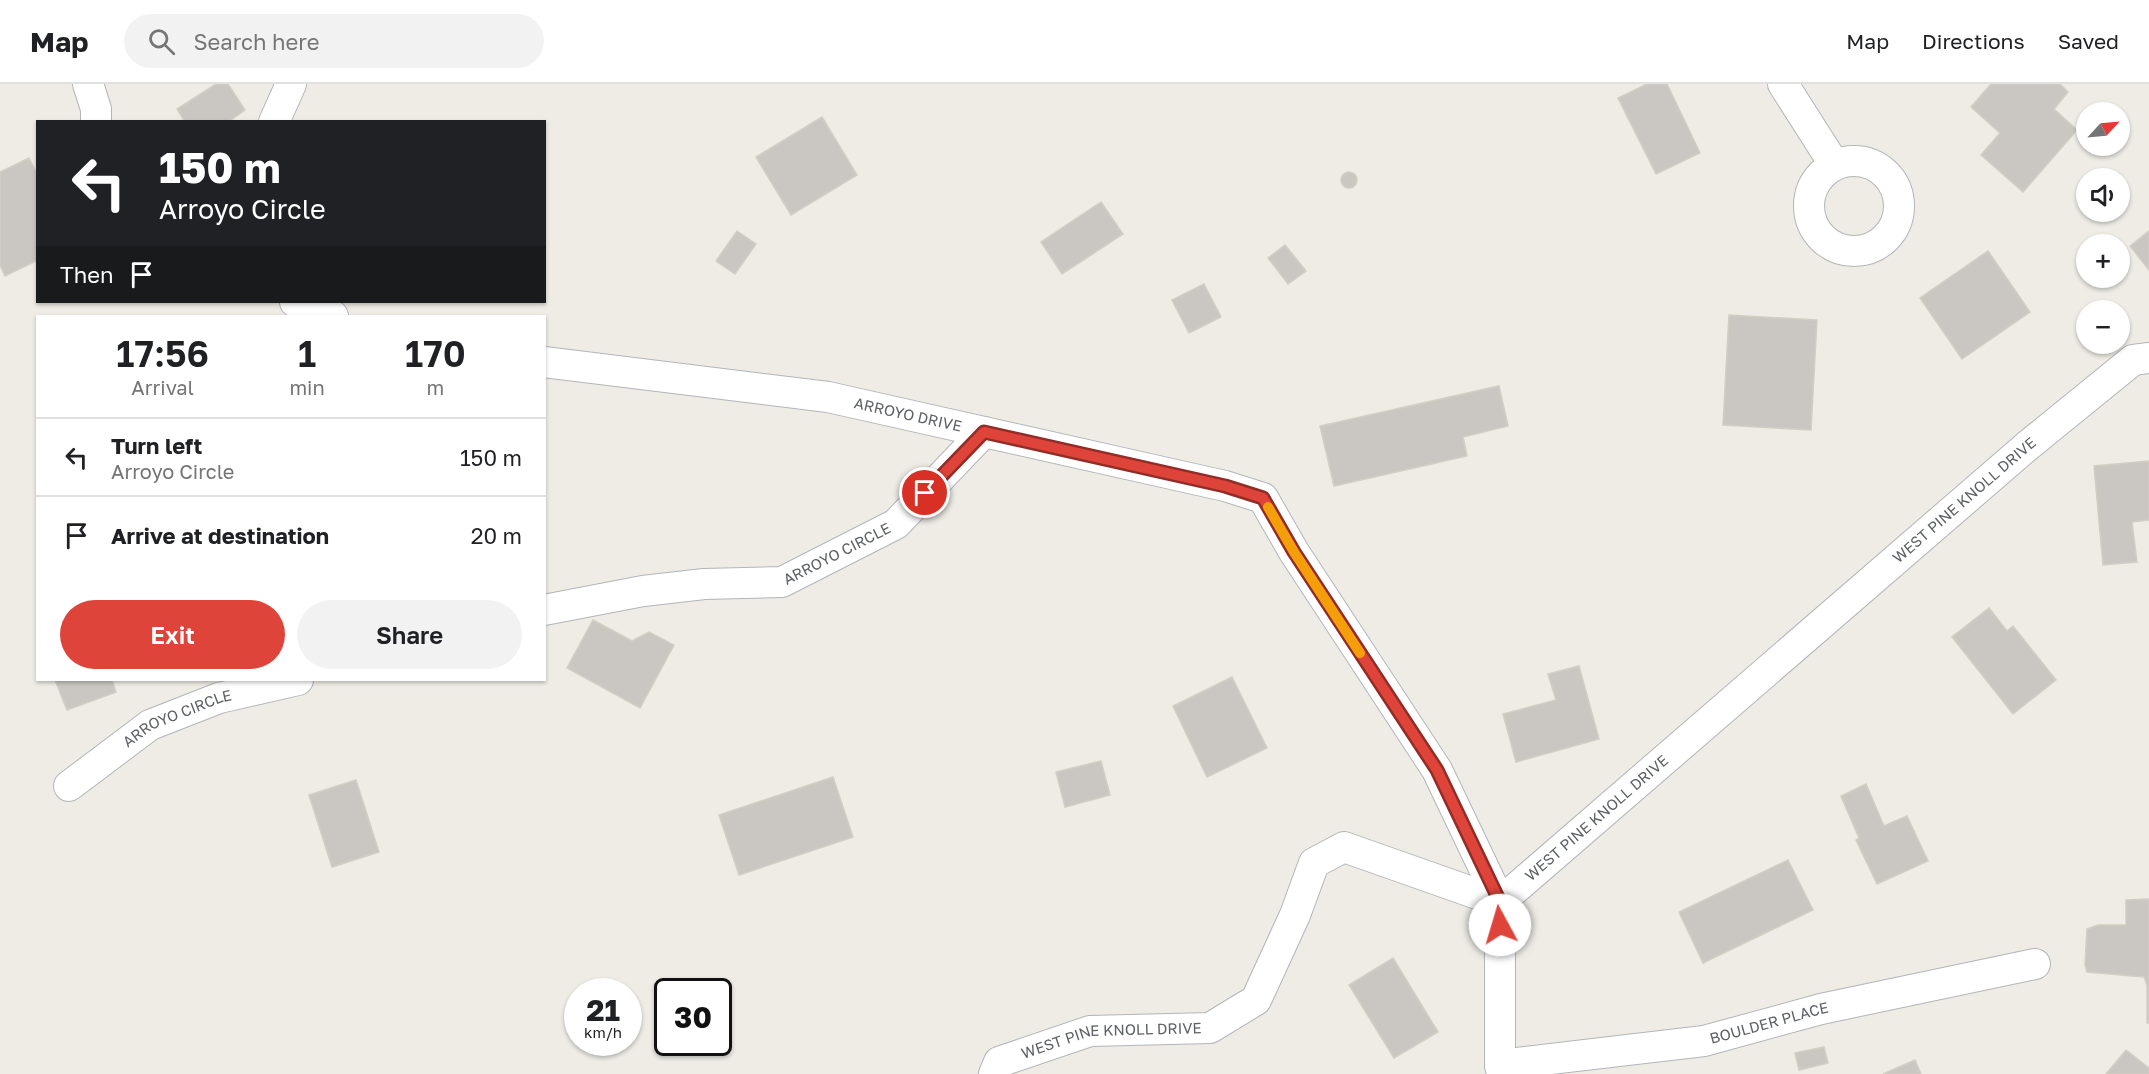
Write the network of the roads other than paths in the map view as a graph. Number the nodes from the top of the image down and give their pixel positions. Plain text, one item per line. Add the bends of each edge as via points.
1 (88, 84) edge
2 (291, 84) edge
3 (1783, 84) edge
4 (96, 120) edge
5 (275, 120) edge
6 (1834, 164) dead end
7 (297, 303) edge
8 (329, 315) edge
9 (2149, 358) edge
10 (546, 362) edge
11 (984, 432) junction
12 (546, 610) edge
13 (294, 681) edge
14 (69, 786) dead end
15 (1500, 902) junction
16 (2035, 964) dead end
17 (1501, 1070) edge
18 (994, 1074) edge

1 - 4 street
2 - 5 street
3 - 6 street
7 - 8 street
9 - 15 street, WEST PINE KNOLL DRIVE via 2133,360 2026,447
10 - 11 street, ARROYO DRIVE via 828,397
11 - 12 street, ARROYO CIRCLE via 896,524 782,582 704,584 643,591
11 - 15 street, ARROYO DRIVE via 1263,498 1437,770
13 - 14 street, ARROYO CIRCLE via 219,698 150,725
15 - 17 street
15 - 18 street, WEST PINE KNOLL DRIVE via 1344,847 1314,863 1256,1000 1210,1028 1090,1031 999,1062
16 - 17 street, BOULDER PLACE via 1821,1009 1704,1041

